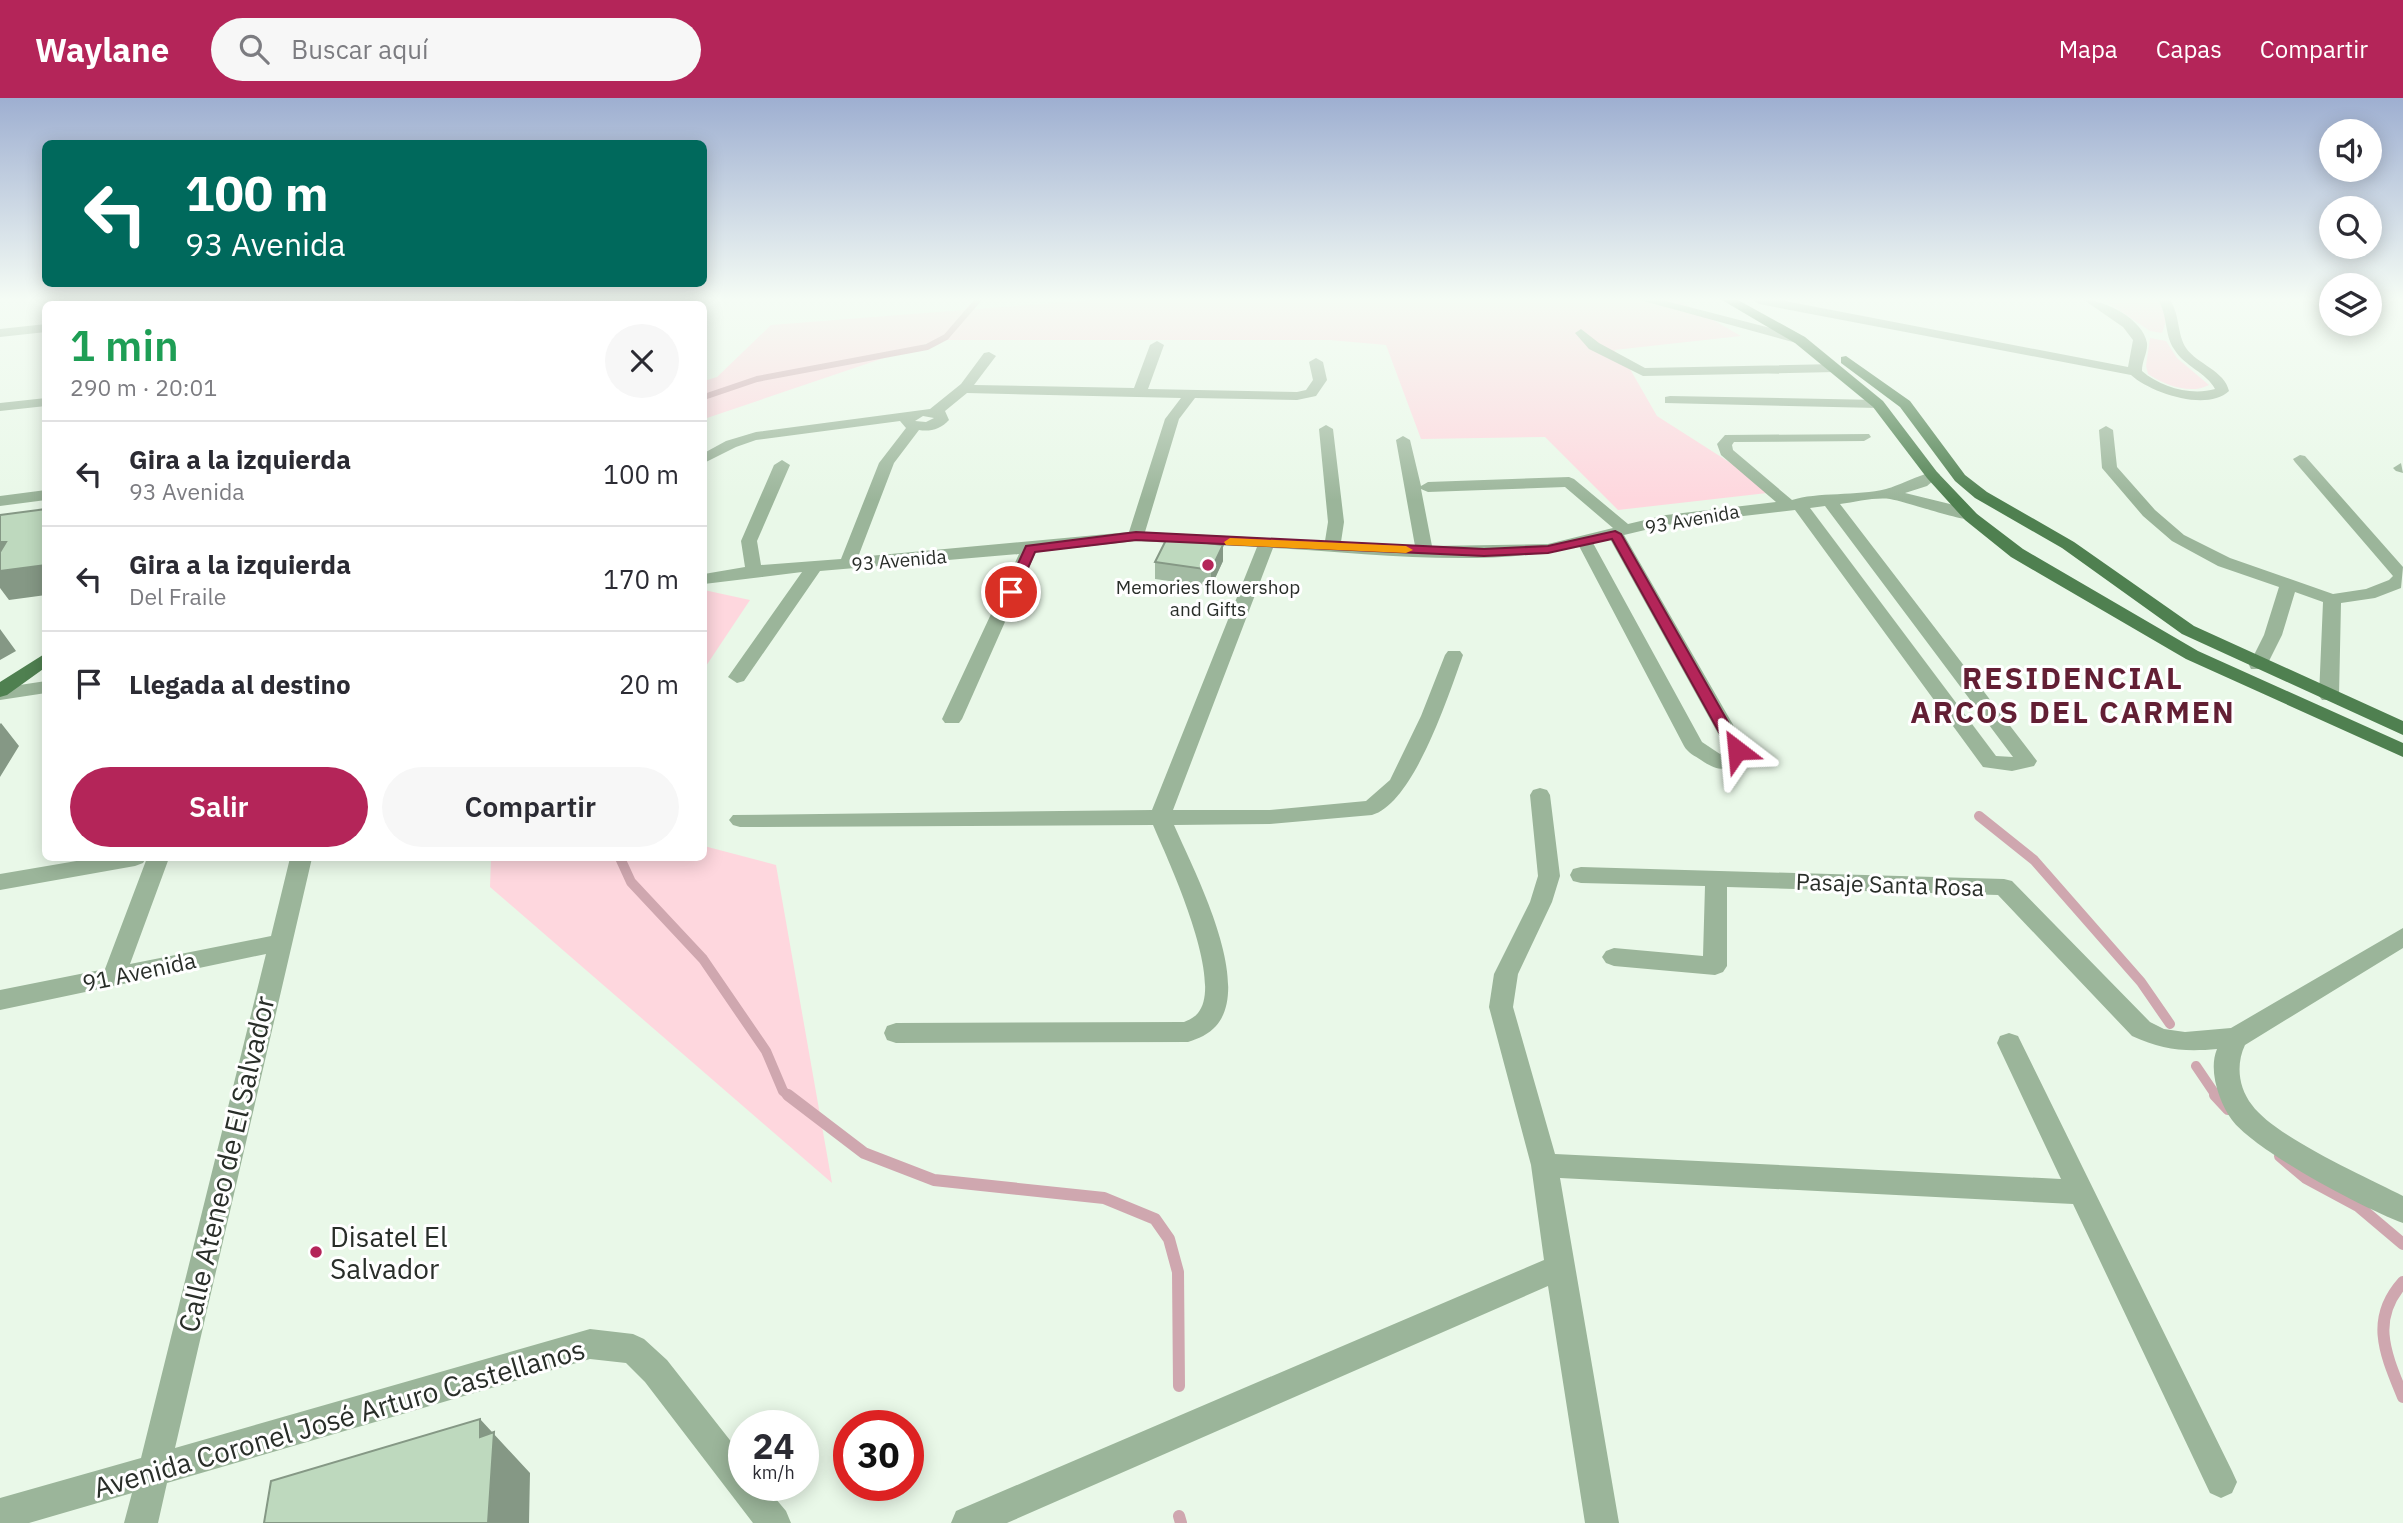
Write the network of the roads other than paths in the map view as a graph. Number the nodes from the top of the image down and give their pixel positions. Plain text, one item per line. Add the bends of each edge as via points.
1 (981, 366) edge
2 (1149, 366) edge
3 (1317, 366) edge
4 (1633, 366) edge
5 (1856, 366) edge
6 (2108, 366) edge
7 (2135, 366) edge
8 (2198, 366) edge
9 (1835, 368) joint
10 (2135, 372) junction
11 (964, 389) junction
12 (1140, 392) junction
13 (1192, 393) junction
14 (1670, 400) dead end
15 (42, 402) edge
16 (1878, 404) junction
17 (0, 407) edge
18 (912, 421) junction
19 (1326, 429) dead end
20 (2106, 430) dead end
21 (1864, 438) dead end
22 (1403, 440) dead end
23 (707, 456) edge
24 (2300, 459) dead end
25 (782, 466) dead end
26 (1932, 475) junction
27 (1428, 487) dead end
28 (1886, 494) junction
29 (42, 496) edge
30 (1829, 500) junction
31 (0, 501) edge
32 (1792, 504) junction
33 (1970, 517) junction
34 (1621, 533) junction
35 (1136, 536) junction
36 (1584, 541) junction
37 (1266, 544) junction
38 (1332, 546) junction
39 (1030, 548) junction
40 (1424, 551) junction
41 (847, 564) junction
42 (815, 565) junction
43 (754, 571) junction
44 (2051, 574) junction
45 (2113, 575) junction
46 (707, 579) edge
47 (2288, 585) junction
48 (2332, 599) junction
49 (42, 650) edge
50 (1454, 655) dead end
51 (42, 661) edge
52 (2258, 665) junction
53 (737, 677) dead end
54 (0, 680) edge
55 (42, 688) edge
56 (0, 693) edge
57 (2329, 696) junction
58 (952, 719) dead end
59 (2403, 729) edge
60 (2403, 751) edge
61 (1540, 795) dead end
62 (1160, 816) junction
63 (740, 820) dead end
64 (118, 861) edge
65 (157, 861) edge
66 (300, 861) edge
67 (1581, 875) dead end
68 (1716, 879) junction
69 (0, 882) edge
70 (2403, 937) edge
71 (278, 943) junction
72 (1614, 957) dead end
73 (114, 976) junction
74 (0, 1000) edge
75 (896, 1033) dead end
76 (2235, 1038) junction
77 (2010, 1042) dead end
78 (1545, 1165) junction
79 (2081, 1192) junction
80 (2403, 1210) edge
81 (1559, 1267) junction
82 (728, 1464) edge
83 (153, 1470) junction
84 (2221, 1482) dead end
85 (757, 1501) edge
86 (0, 1515) edge
87 (141, 1523) edge
88 (774, 1523) edge
89 (968, 1523) edge
90 (1602, 1523) edge

1 - 11 street
2 - 12 street
3 - 13 street via 1320,380 1311,393 1266,397
4 - 9 street via 1643,372
5 - 45 main road via 1905,404 1960,478
6 - 10 street
7 - 10 street
8 - 10 street via 2216,379 2222,391 2200,396 2172,391
9 - 16 main road
11 - 12 street
11 - 18 street via 935,412 942,417 939,423 928,427
12 - 13 street
13 - 35 street via 1172,419
14 - 16 street
15 - 17 street
16 - 26 main road
18 - 23 street via 874,418 753,435
18 - 41 street via 887,463
19 - 38 street via 1336,522
20 - 47 street via 2110,468 2148,513 2178,538 2224,562
21 - 32 street via 1730,438 1724,444 1726,452
22 - 40 street
24 - 48 street via 2402,576 2395,584 2369,594
25 - 43 street via 749,541
26 - 28 street, 93 Avenida via 1922,483
26 - 33 main road
27 - 34 street via 1569,482
28 - 30 street, 93 Avenida
28 - 33 street, 93 Avenida via 1944,506
29 - 31 street
30 - 32 street, 93 Avenida
30 - 32 street via 2027,761 1990,762
32 - 34 street, 93 Avenida via 1666,520
33 - 44 main road
34 - 36 street, 93 Avenida
34 - 36 street via 1737,750 1721,764 1694,746
35 - 37 street, 93 Avenida
35 - 39 street, 93 Avenida
36 - 40 street, 93 Avenida via 1548,549
37 - 38 street, 93 Avenida
37 - 62 street
38 - 40 street, 93 Avenida
39 - 41 street, 93 Avenida
39 - 58 street
41 - 42 street, 93 Avenida
42 - 43 street, 93 Avenida
42 - 53 street
43 - 46 street, 93 Avenida
44 - 45 main road via 2051,562 2071,558
44 - 60 main road via 2192,655
45 - 52 main road via 2188,631
47 - 48 street
47 - 52 street via 2273,635
48 - 57 street
49 - 54 main road
50 - 62 street via 1398,784 1372,808 1270,817
51 - 56 main road
52 - 57 main road
55 - 56 street
57 - 59 main road
61 - 78 street via 1549,876 1506,974 1501,1007
62 - 63 street
62 - 75 street via 1211,944 1219,989 1210,1017 1188,1032
64 - 69 street
65 - 73 street
66 - 71 street, Calle Ateneo de El Salvador
67 - 68 street, Pasaje Santa Rosa
68 - 72 street via 1715,966
68 - 76 street, Pasaje Santa Rosa via 2004,887 2141,1029 2185,1042
70 - 76 street, Pasaje Santa Rosa
71 - 73 street, 91 Avenida
71 - 83 street, Calle Ateneo de El Salvador
73 - 74 street, 91 Avenida
76 - 80 street via 2225,1061 2242,1114 2317,1166
77 - 79 street
78 - 79 street
78 - 81 street
79 - 84 street
81 - 89 street
81 - 90 street
82 - 83 street, Avenida Coronel José Arturo Castellanos via 656,1371 633,1349 590,1344
83 - 86 street, Avenida Coronel José Arturo Castellanos
83 - 87 street, Calle Ateneo de El Salvador
85 - 88 street, Avenida Coronel José Arturo Castellanos

